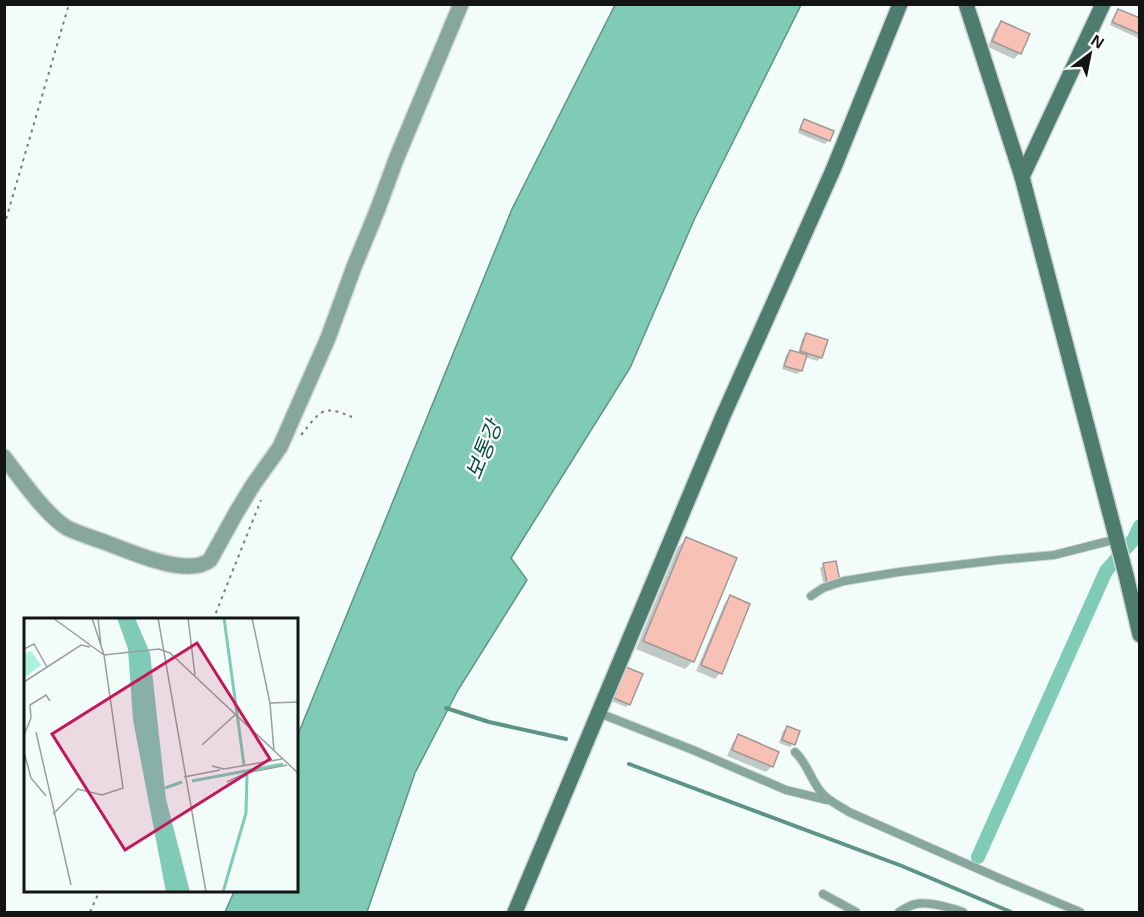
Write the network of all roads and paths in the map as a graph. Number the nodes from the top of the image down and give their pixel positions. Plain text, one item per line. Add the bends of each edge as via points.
1 (69, 4) edge
2 (461, 4) edge
3 (900, 4) edge
4 (966, 4) edge
5 (1103, 4) edge
6 (1022, 177) junction
7 (4, 226) edge
8 (352, 417) dead end
9 (301, 435) dead end
10 (4, 458) edge
11 (262, 496) dead end
12 (1117, 539) junction
13 (811, 596) dead end
14 (214, 618) edge
15 (1140, 635) edge
16 (599, 713) junction
17 (795, 752) dead end
18 (830, 800) junction
19 (98, 893) edge
20 (823, 894) dead end
21 (935, 909) edge
22 (90, 912) edge
23 (516, 912) edge
24 (856, 912) edge
25 (899, 912) edge
26 (963, 912) edge
27 (1080, 912) edge

1 - 7 path
2 - 10 street via 328,338 280,447 210,560 192,566 159,562 67,528 59,524
3 - 16 main road via 833,170 723,416
4 - 6 main road
5 - 6 main road
6 - 12 main road
8 - 9 path via 336,410 325,411
11 - 14 path
12 - 13 lane via 1054,555 844,581
12 - 15 main road
16 - 18 lane via 786,790
16 - 23 main road
17 - 18 lane via 821,793
18 - 27 lane via 849,812
19 - 22 path
20 - 24 lane
21 - 25 lane via 918,903
21 - 26 lane

